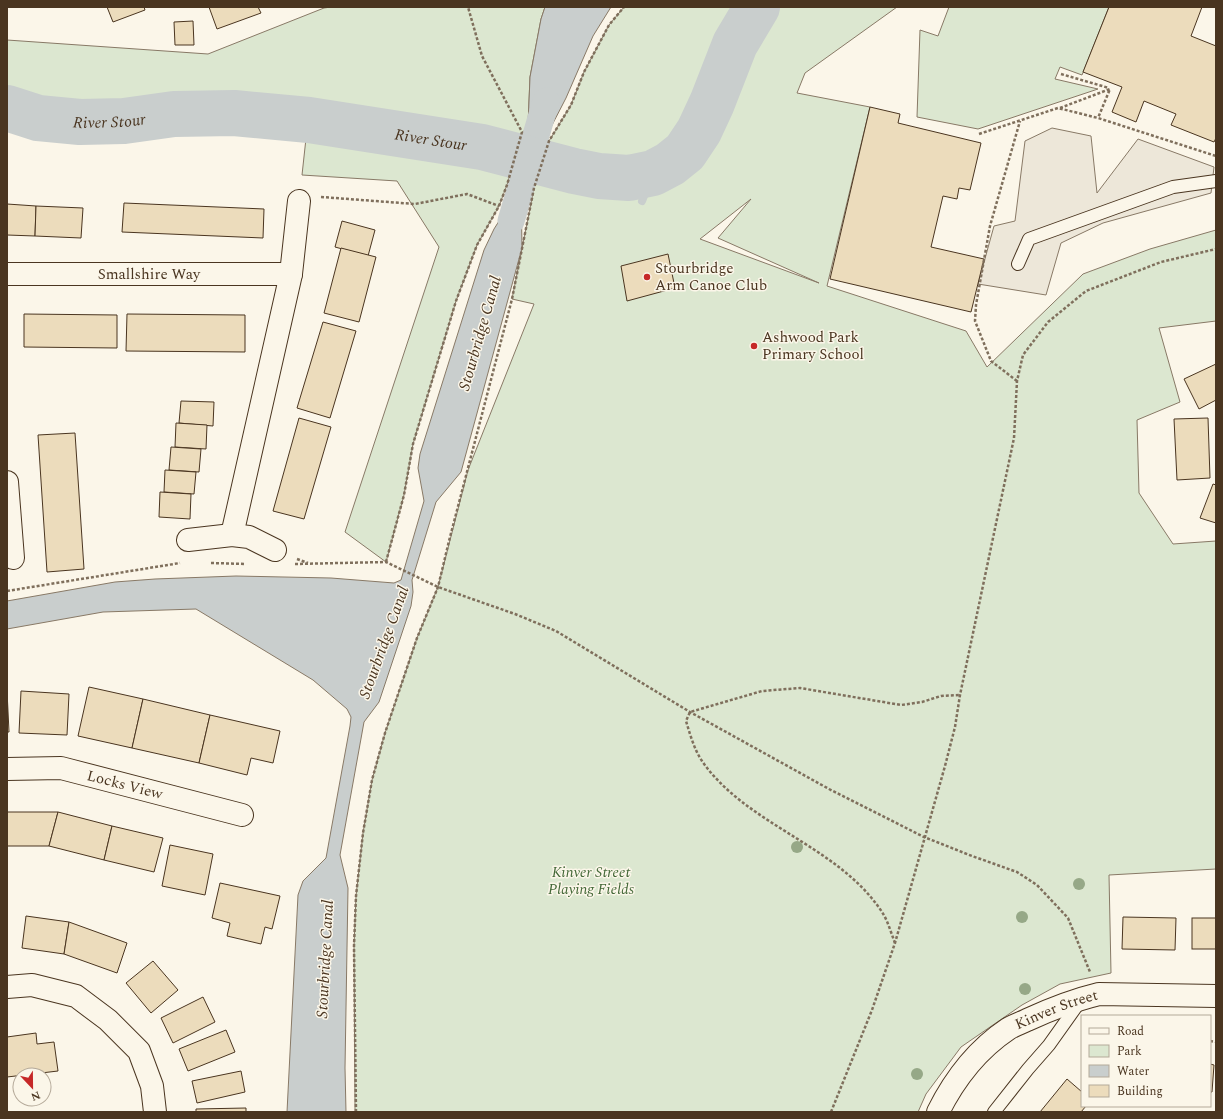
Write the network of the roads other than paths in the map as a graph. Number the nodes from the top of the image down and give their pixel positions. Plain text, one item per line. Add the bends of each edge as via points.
1 (1216, 181) edge
2 (299, 201) road end
3 (1018, 264) dead end
4 (7, 274) edge
5 (291, 274) junction
6 (7, 482) edge
7 (9, 519) edge
8 (232, 535) junction
9 (188, 540) dead end
10 (275, 550) dead end
11 (13, 558) dead end
12 (7, 769) edge
13 (242, 815) dead end
14 (7, 987) edge
15 (1091, 996) junction
16 (1216, 996) edge
17 (155, 1112) edge
18 (938, 1112) edge
19 (994, 1112) edge

1 - 3 lane via 1173,187 1029,239
2 - 5 street
4 - 5 street, Smallshire Way
5 - 8 street
6 - 7 street
7 - 11 street
8 - 9 street
8 - 10 street via 249,537
12 - 13 street, Locks View via 61,768
14 - 17 street via 32,985 76,996 108,1020 139,1051 152,1086
15 - 16 street, Kinver Street
15 - 18 street, Kinver Street via 1048,1010 1009,1029 978,1054 947,1093
15 - 19 lane

